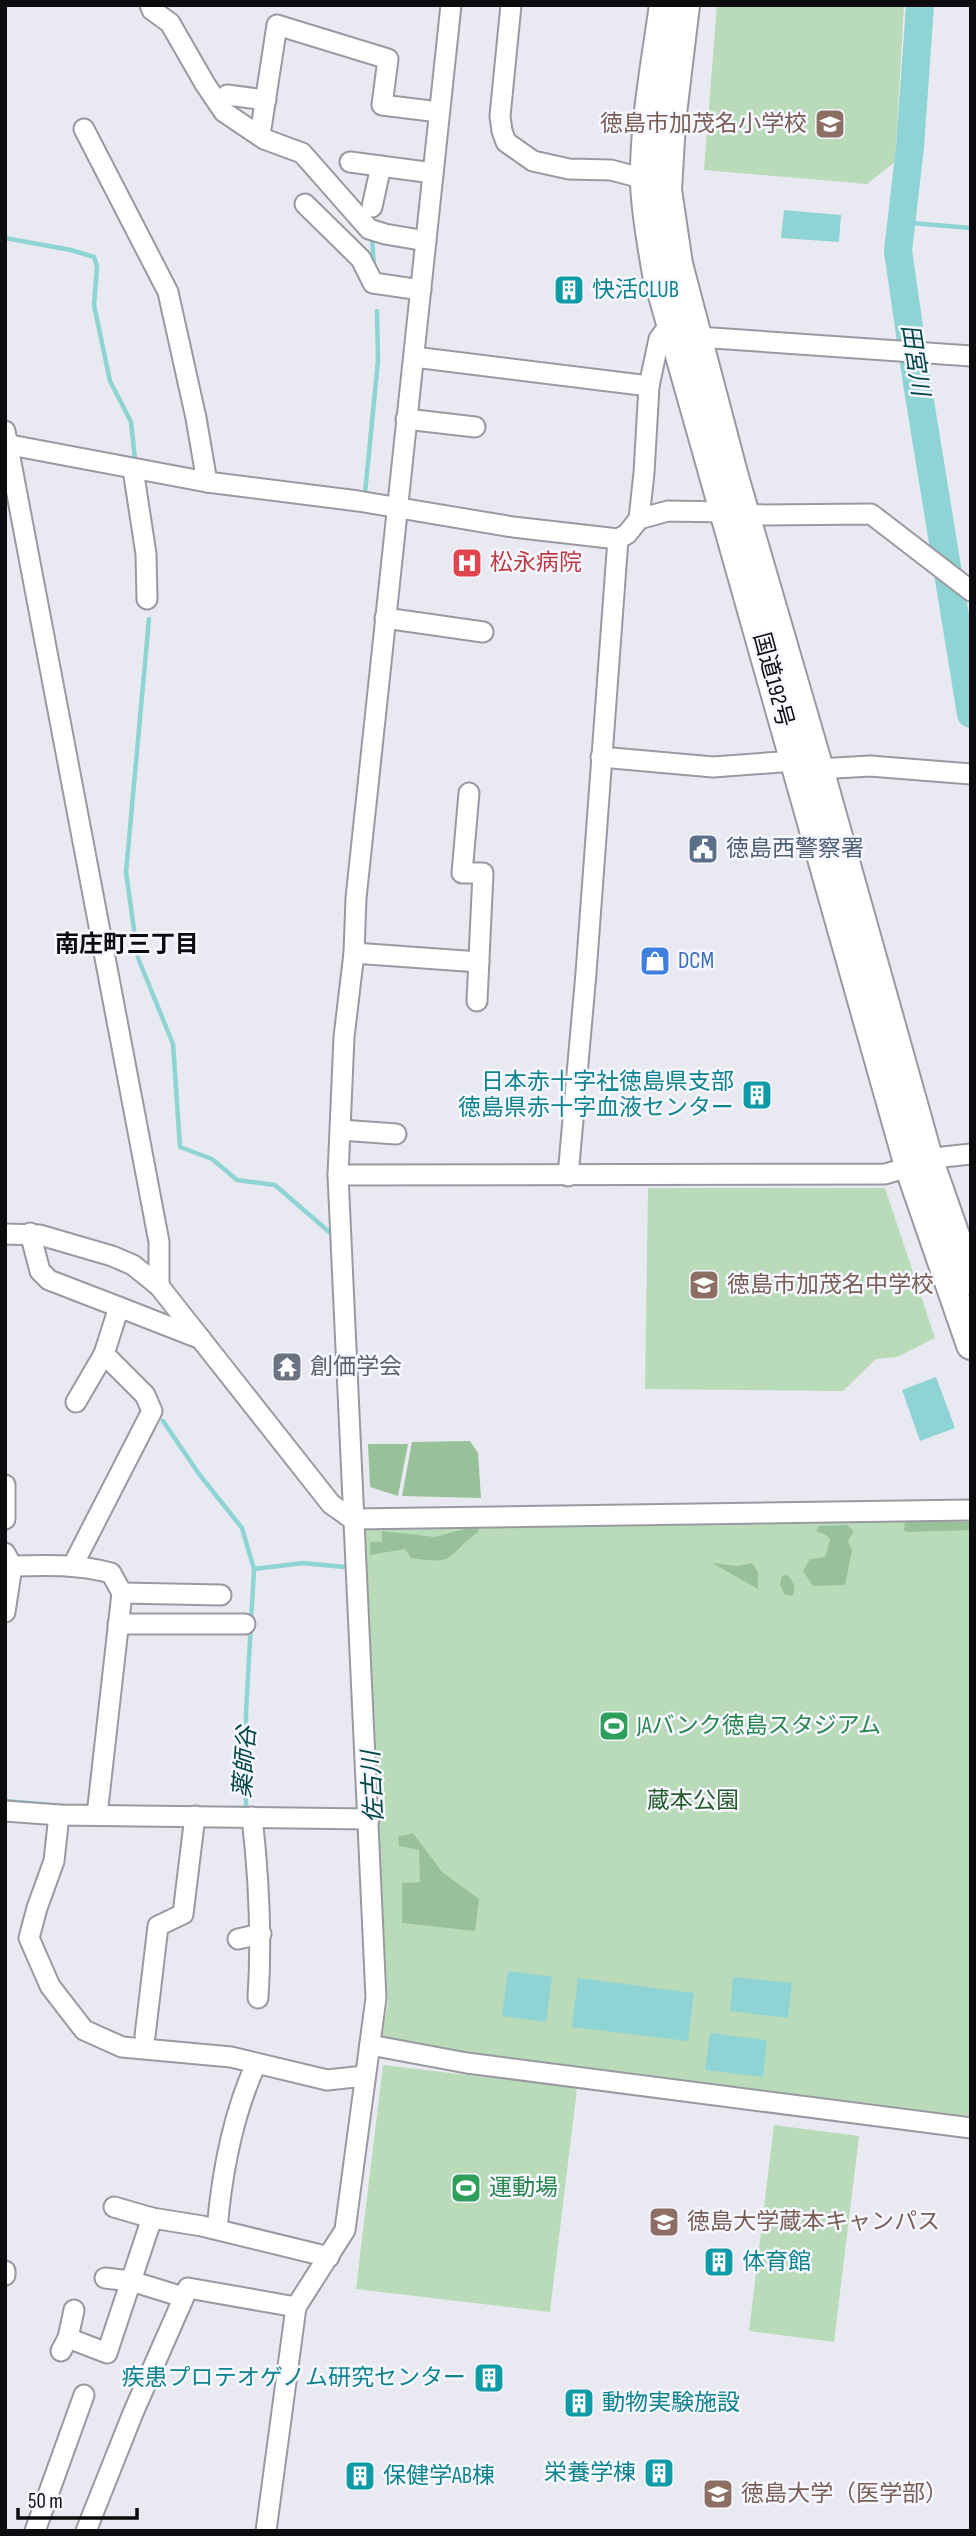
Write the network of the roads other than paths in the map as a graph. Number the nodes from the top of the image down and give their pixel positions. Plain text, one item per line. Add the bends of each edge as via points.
1 (150, 5) edge
2 (451, 5) edge
3 (510, 5) edge
4 (664, 5) edge
5 (685, 5) edge
6 (279, 15) edge
7 (227, 96) dead end
8 (266, 100) junction
9 (439, 113) junction
10 (84, 129) dead end
11 (260, 135) junction
12 (350, 162) dead end
13 (381, 166) junction
14 (433, 173) junction
15 (645, 179) junction
16 (305, 204) dead end
17 (372, 207) dead end
18 (426, 241) junction
19 (421, 290) junction
20 (671, 323) junction
21 (698, 337) junction
22 (971, 356) edge
23 (414, 357) junction
24 (649, 386) junction
25 (406, 419) junction
26 (475, 427) dead end
27 (6, 440) edge
28 (133, 469) junction
29 (207, 482) junction
30 (396, 508) junction
31 (735, 513) junction
32 (639, 519) junction
33 (618, 539) junction
34 (971, 591) edge
35 (147, 599) dead end
36 (385, 618) junction
37 (483, 632) dead end
38 (601, 757) junction
39 (806, 765) junction
40 (971, 774) edge
41 (469, 793) dead end
42 (354, 953) junction
43 (479, 962) junction
44 (477, 1001) dead end
45 (341, 1130) junction
46 (396, 1134) dead end
47 (971, 1154) edge
48 (919, 1164) junction
49 (338, 1175) junction
50 (568, 1176) junction
51 (30, 1233) junction
52 (5, 1234) edge
53 (971, 1281) edge
54 (159, 1286) junction
55 (118, 1307) junction
56 (202, 1340) junction
57 (971, 1345) edge
58 (104, 1354) junction
59 (76, 1402) dead end
60 (5, 1485) edge
61 (971, 1510) edge
62 (5, 1519) edge
63 (352, 1519) junction
64 (9, 1560) edge
65 (73, 1565) junction
66 (122, 1593) junction
67 (220, 1595) dead end
68 (5, 1610) edge
69 (118, 1624) junction
70 (245, 1624) dead end
71 (5, 1811) edge
72 (59, 1815) junction
73 (97, 1815) junction
74 (195, 1816) junction
75 (251, 1817) junction
76 (369, 1819) junction
77 (261, 1934) junction
78 (238, 1939) dead end
79 (258, 1998) dead end
80 (145, 2036) dead end
81 (370, 2045) junction
82 (256, 2064) junction
83 (365, 2076) junction
84 (971, 2128) edge
85 (114, 2207) dead end
86 (152, 2218) junction
87 (217, 2229) junction
88 (329, 2257) junction
89 (105, 2278) dead end
90 (131, 2281) junction
91 (183, 2297) junction
92 (296, 2307) junction
93 (74, 2310) dead end
94 (85, 2394) dead end
95 (35, 2531) edge
96 (86, 2531) edge
97 (266, 2531) edge

1 - 11 street via 170,23 224,112
2 - 9 street
3 - 15 street via 500,116 506,142 533,161
4 - 15 highway, 国道192号
5 - 21 highway, 国道192号 via 667,190 678,264
6 - 8 street
6 - 9 street via 388,59 382,104
7 - 8 street
8 - 11 street
9 - 14 street
10 - 29 street via 168,292
11 - 18 street via 302,153 369,229
12 - 13 street
13 - 14 street
13 - 17 street
14 - 18 street
15 - 20 highway, 国道192号 via 650,236
16 - 19 street via 361,258 373,283
18 - 19 street
19 - 23 street
20 - 24 street via 659,339
20 - 31 highway, 国道192号
21 - 22 street
21 - 31 highway, 国道192号 via 734,477
23 - 24 street
23 - 25 street
24 - 32 street
25 - 26 street
25 - 30 street
27 - 28 street
27 - 54 street via 159,1242
28 - 29 street
28 - 35 street via 146,554
29 - 30 street
30 - 33 street
30 - 36 street
31 - 32 street via 668,511
31 - 34 street via 872,514
31 - 39 highway, 国道192号
32 - 33 street
33 - 38 street
36 - 37 street
36 - 42 street
38 - 39 street via 713,767
38 - 50 street
39 - 40 street
39 - 48 highway, 国道192号
41 - 43 street via 462,873 483,873
42 - 43 street
42 - 45 street via 344,1037
43 - 44 street
45 - 46 street
45 - 49 street
47 - 48 street
48 - 50 street via 886,1174
48 - 53 highway, 国道192号
48 - 57 highway, 国道192号
49 - 50 street
49 - 63 street
51 - 52 street
51 - 54 street via 134,1265
51 - 55 street via 40,1271 49,1280
54 - 56 street
55 - 56 street
55 - 58 street
56 - 63 street via 331,1504
58 - 59 street
58 - 65 street via 145,1395 152,1411
60 - 62 street
61 - 63 street
63 - 76 street
64 - 65 street
64 - 68 street
65 - 66 street via 111,1573
66 - 67 street
66 - 69 street
69 - 70 street
69 - 73 street
71 - 72 street
72 - 73 street
72 - 82 street via 54,1861 29,1938 50,1986 84,2030 122,2047 231,2057
73 - 74 street
74 - 75 street
74 - 80 street via 183,1914 158,1926
75 - 76 street
75 - 77 street
76 - 81 street via 376,1997
77 - 78 street
77 - 79 street
81 - 83 street
81 - 84 street via 467,2063
82 - 83 street via 327,2080
82 - 87 street via 241,2096 226,2154
83 - 88 street via 345,2230
85 - 86 street
86 - 87 street
86 - 90 street
87 - 88 street
88 - 92 street
89 - 90 street
90 - 91 street
90 - 93 street via 107,2353 64,2344
91 - 92 street via 188,2288
91 - 96 street
92 - 97 street
94 - 95 street

